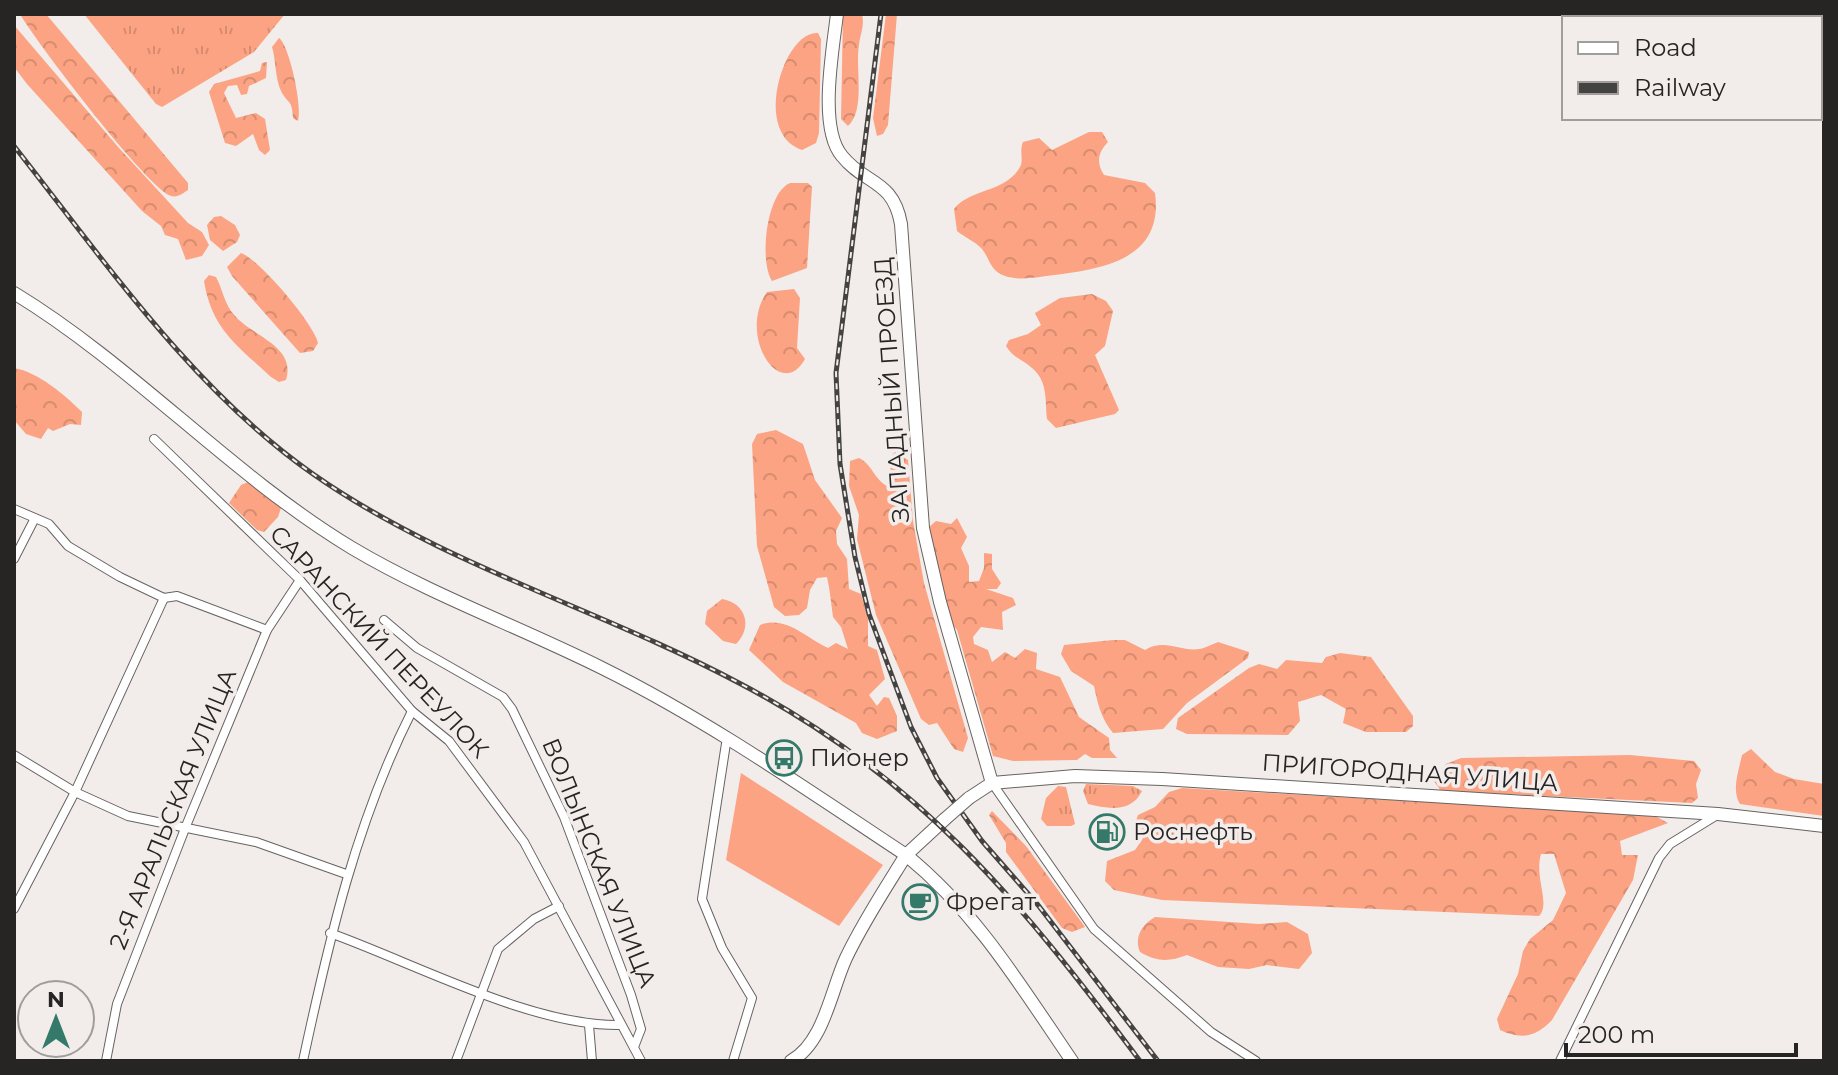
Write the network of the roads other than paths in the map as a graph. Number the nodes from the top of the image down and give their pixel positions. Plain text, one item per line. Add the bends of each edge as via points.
1 (837, 14) edge
2 (14, 293) edge
3 (154, 439) dead end
4 (14, 509) edge
5 (34, 520) junction
6 (14, 559) edge
7 (300, 580) junction
8 (164, 598) junction
9 (384, 620) dead end
10 (267, 630) junction
11 (412, 711) junction
12 (727, 736) junction
13 (14, 755) edge
14 (992, 783) junction
15 (75, 792) junction
16 (1718, 814) junction
17 (186, 826) junction
18 (1824, 826) edge
19 (906, 855) junction
20 (346, 874) junction
21 (559, 906) junction
22 (14, 909) edge
23 (330, 933) junction
24 (480, 993) junction
25 (589, 1025) junction
26 (619, 1025) junction
27 (634, 1047) junction
28 (805, 1057) edge
29 (107, 1061) edge
30 (303, 1061) edge
31 (456, 1061) edge
32 (592, 1061) edge
33 (641, 1061) edge
34 (733, 1061) edge
35 (791, 1061) edge
36 (1072, 1061) edge
37 (1256, 1061) edge
38 (1560, 1061) edge

1 - 14 main road, ЗАПАДНЫЙ ПРОЕЗД via 832,137 843,158 887,190 899,213 923,528
2 - 12 main road via 354,549 602,668
3 - 7 street, САРАНСКИЙ ПЕРЕУЛОК
4 - 5 street
5 - 6 street
5 - 8 street via 51,526 68,546
7 - 10 street, 2-Я АРАЛЬСКАЯ УЛИЦА
7 - 11 street, САРАНСКИЙ ПЕРЕУЛОК
8 - 10 street via 177,596
8 - 15 street
9 - 27 street, ВОЛЫНСКАЯ УЛИЦА via 435,659 503,697 512,709 564,817 631,995 641,1029
10 - 17 street, 2-Я АРАЛЬСКАЯ УЛИЦА
11 - 20 street
11 - 21 street, САРАНСКИЙ ПЕРЕУЛОК via 449,741 524,842
12 - 19 main road
12 - 34 street via 701,888 712,927 752,998
13 - 15 street
14 - 16 main road, ПРИГОРОДНАЯ УЛИЦА via 1116,776
14 - 19 main road, bridge
14 - 37 street via 1094,929 1211,1032
15 - 17 street via 128,816
15 - 22 street
16 - 18 main road, ПРИГОРОДНАЯ УЛИЦА
16 - 38 street via 1678,837 1659,858
17 - 20 street via 256,842
17 - 29 street, 2-Я АРАЛЬСКАЯ УЛИЦА via 117,1004
19 - 28 main road via 846,958
19 - 36 main road via 966,910
20 - 23 street
21 - 24 street via 498,949
21 - 26 street, САРАНСКИЙ ПЕРЕУЛОК
23 - 24 street
23 - 30 street
24 - 25 street
24 - 31 street
25 - 26 street
25 - 32 street
26 - 27 street, САРАНСКИЙ ПЕРЕУЛОК
27 - 33 street, САРАНСКИЙ ПЕРЕУЛОК
28 - 35 main road

